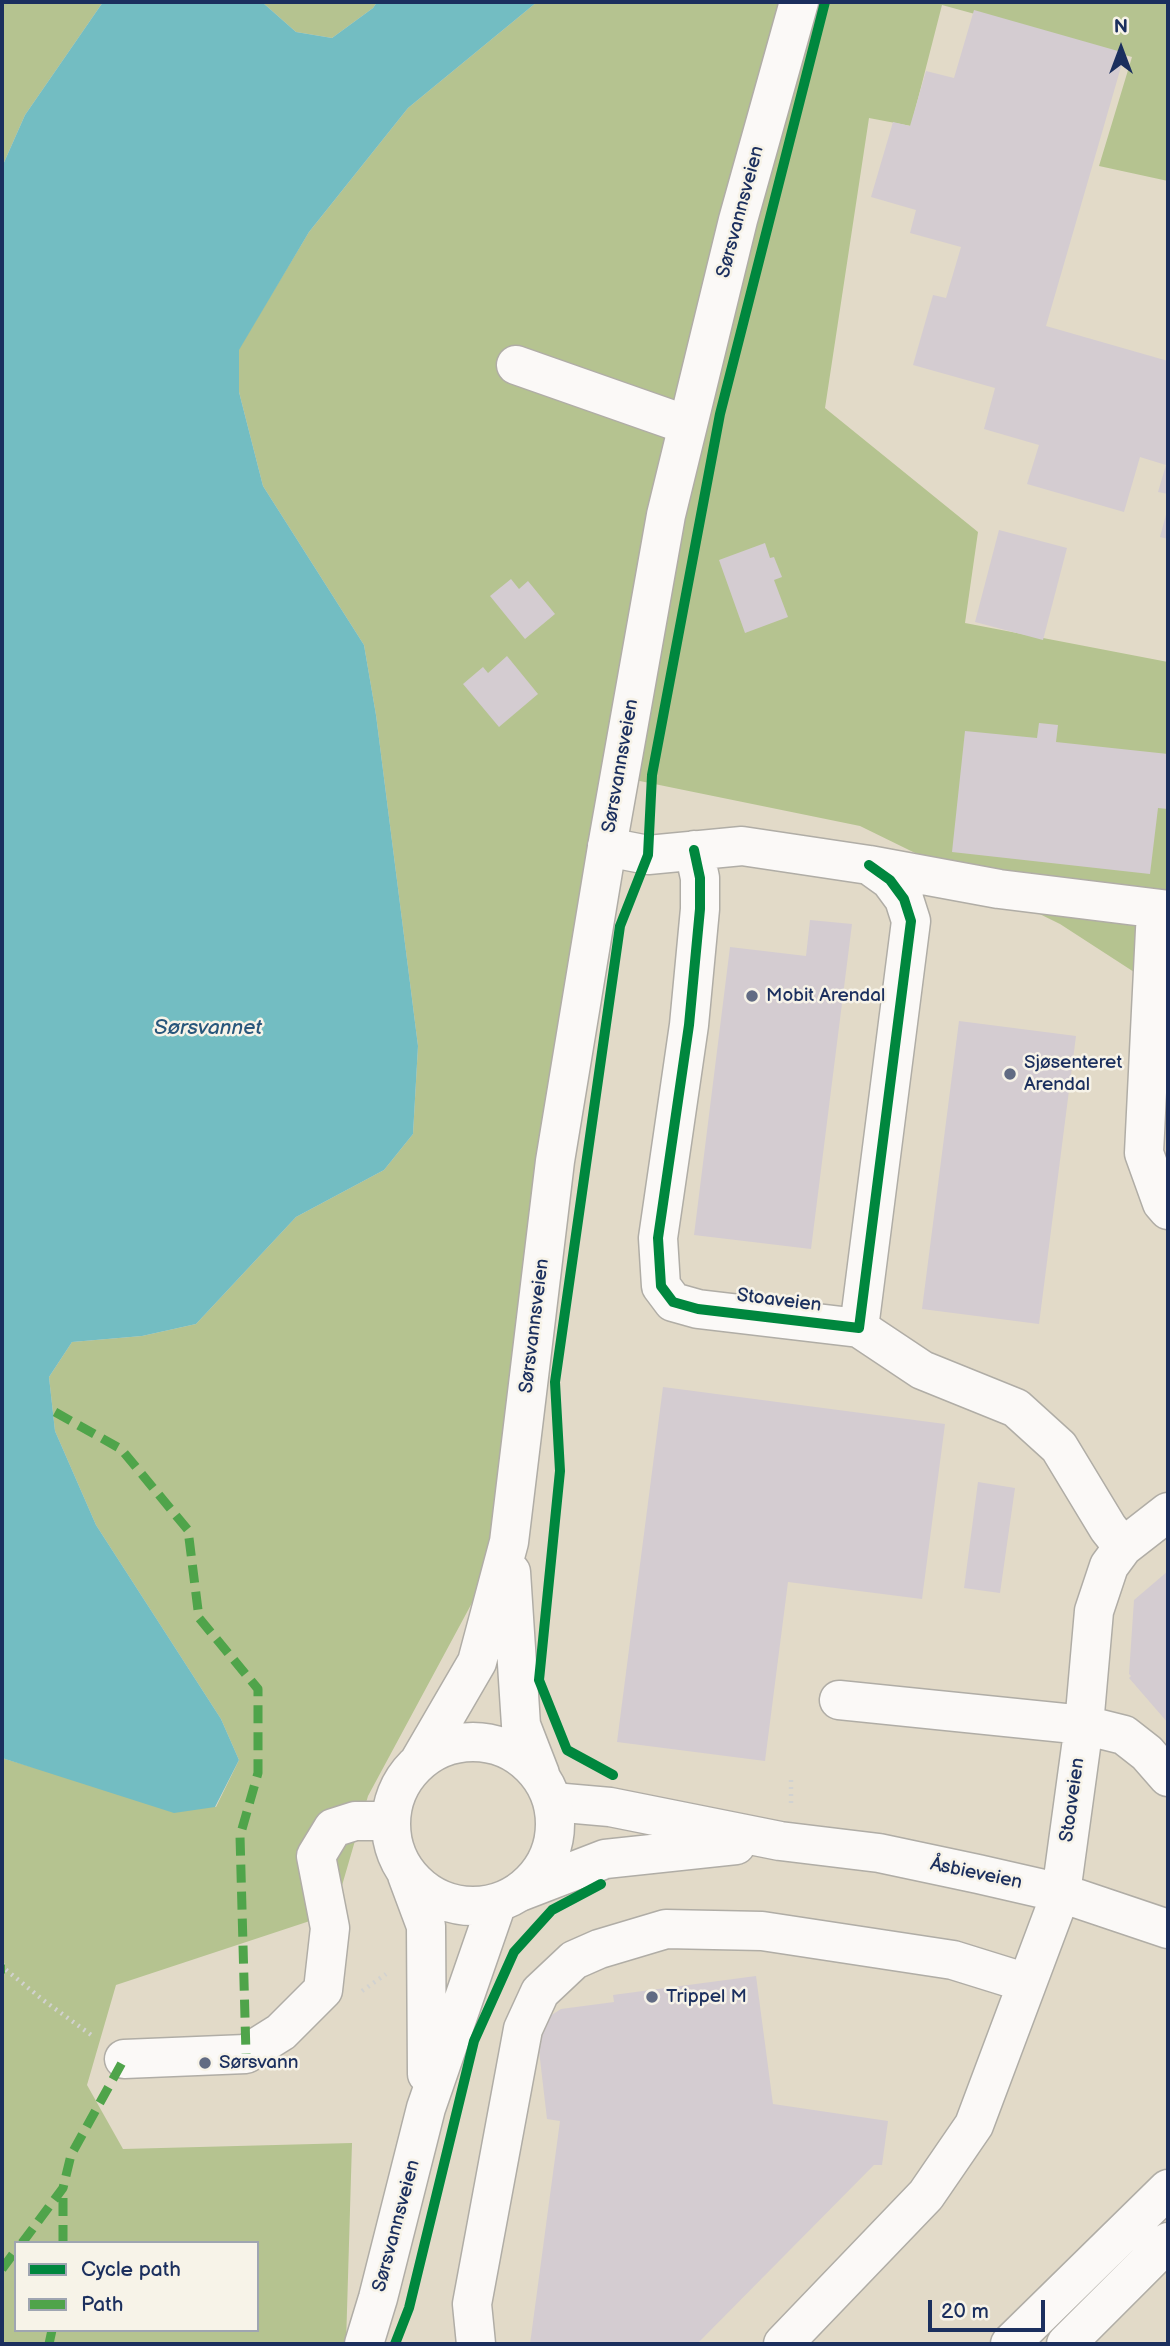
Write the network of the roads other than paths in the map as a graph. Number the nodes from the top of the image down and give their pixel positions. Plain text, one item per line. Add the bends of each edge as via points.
1 (799, 2) edge
2 (516, 365) dead end
3 (687, 425) junction
4 (607, 847) junction
5 (694, 850) junction
6 (869, 865) junction
7 (1162, 911) edge
8 (1168, 1210) edge
9 (859, 1328) junction
10 (1168, 1512) edge
11 (509, 1542) junction
12 (1123, 1547) junction
13 (839, 1700) dead end
14 (1084, 1725) junction
15 (419, 1760) junction
16 (1168, 1777) edge
17 (547, 1789) junction
18 (390, 1821) junction
19 (780, 1841) junction
20 (407, 1875) junction
21 (1061, 1894) junction
22 (510, 1897) junction
23 (1168, 1928) edge
24 (1027, 1983) junction
25 (124, 2059) road end
26 (426, 2108) junction
27 (1168, 2189) edge
28 (1168, 2242) edge
29 (364, 2344) edge
30 (476, 2344) edge
31 (783, 2344) edge
32 (1010, 2344) edge
33 (1066, 2344) edge

1 - 3 main road, Sørsvannsveien
2 - 3 main road
3 - 4 main road, Sørsvannsveien via 666,515
4 - 5 main road via 648,855
4 - 11 main road, Sørsvannsveien via 555,1161
5 - 6 main road via 742,846
5 - 9 main road, Stoaveien via 700,909 689,1025 658,1238 662,1286 673,1303 698,1309
6 - 7 main road via 999,890
6 - 9 main road via 890,880 904,899 911,921
7 - 8 main road via 1143,1153
9 - 12 main road, Stoaveien via 922,1370 1016,1408 1059,1447
10 - 12 main road, Stoaveien
11 - 15 main road, Sørsvannsveien via 477,1662
11 - 17 main road, Sørsvannsveien via 521,1725
12 - 14 main road, Stoaveien via 1109,1566 1094,1611
13 - 14 main road
14 - 16 main road via 1124,1735
14 - 21 main road, Stoaveien
15 - 17 main road via 443,1746 470,1741 498,1745 522,1758
15 - 18 main road via 394,1798
17 - 19 main road, Åsbieveien via 610,1807
17 - 22 main road via 556,1826 551,1852 540,1874
18 - 20 main road via 391,1840
18 - 25 main road via 355,1821 333,1828 316,1856 330,1928 323,1990 281,2032 246,2054
19 - 21 main road, Åsbieveien via 878,1853
19 - 22 main road, Åsbieveien via 605,1859
20 - 22 main road via 425,1892 448,1903 472,1907
20 - 26 main road, Sørsvannsveien via 426,1926
21 - 23 main road, Åsbieveien
21 - 24 main road, Stoaveien
22 - 26 main road, Sørsvannsveien
24 - 30 main road via 953,1960 762,1931 666,1929 574,1960 540,1992 523,2029 472,2304
24 - 31 main road, Stoaveien via 974,2125 926,2195
26 - 29 main road, Sørsvannsveien
27 - 32 main road
28 - 33 main road

